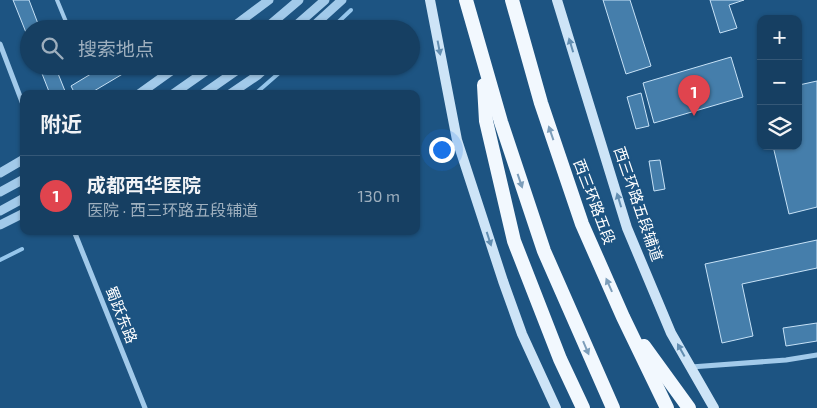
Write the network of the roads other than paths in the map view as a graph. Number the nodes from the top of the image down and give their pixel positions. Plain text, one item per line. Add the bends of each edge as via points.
1 (57, 0) edge
2 (269, 0) edge
3 (300, 0) edge
4 (325, 0) edge
5 (342, 0) edge
6 (430, 0) edge
7 (466, 0) edge
8 (512, 0) edge
9 (558, 0) edge
10 (65, 20) edge
11 (242, 20) edge
12 (276, 20) edge
13 (302, 20) edge
14 (320, 20) edge
15 (0, 44) edge
16 (483, 59) junction
17 (165, 75) edge
18 (200, 75) edge
19 (230, 75) edge
20 (258, 75) edge
21 (145, 90) edge
22 (179, 90) edge
23 (209, 90) edge
24 (236, 90) edge
25 (20, 96) edge
26 (20, 161) edge
27 (0, 172) edge
28 (20, 181) edge
29 (0, 192) edge
30 (20, 200) edge
31 (0, 210) edge
32 (20, 215) edge
33 (0, 225) edge
34 (76, 235) edge
35 (623, 317) junction
36 (816, 356) edge
37 (691, 367) junction
38 (145, 408) edge
39 (556, 408) edge
40 (583, 408) edge
41 (613, 408) edge
42 (666, 408) edge
43 (689, 408) edge
44 (714, 408) edge

1 - 10 lane
2 - 11 street
3 - 12 street
4 - 13 street
5 - 14 street
6 -> 39 main road via 457,140 522,334
7 - 16 highway
35 -> 8 highway, 西三环路五段 via 579,214 541,103
37 -> 9 main road, 西三环路五段辅道 via 671,333 628,228
15 - 25 street
16 - 40 highway via 486,121 514,241 560,359
16 -> 41 highway via 544,251
17 - 21 street
18 - 22 street, bridge
19 - 23 street, bridge
20 - 24 street
26 - 27 street
28 - 29 street
30 - 31 street
32 - 33 street
34 - 38 street, 蜀跃东路
35 - 42 highway, 西三环路五段
35 - 43 highway
36 - 37 street
37 - 44 main road, 西三环路五段辅道

